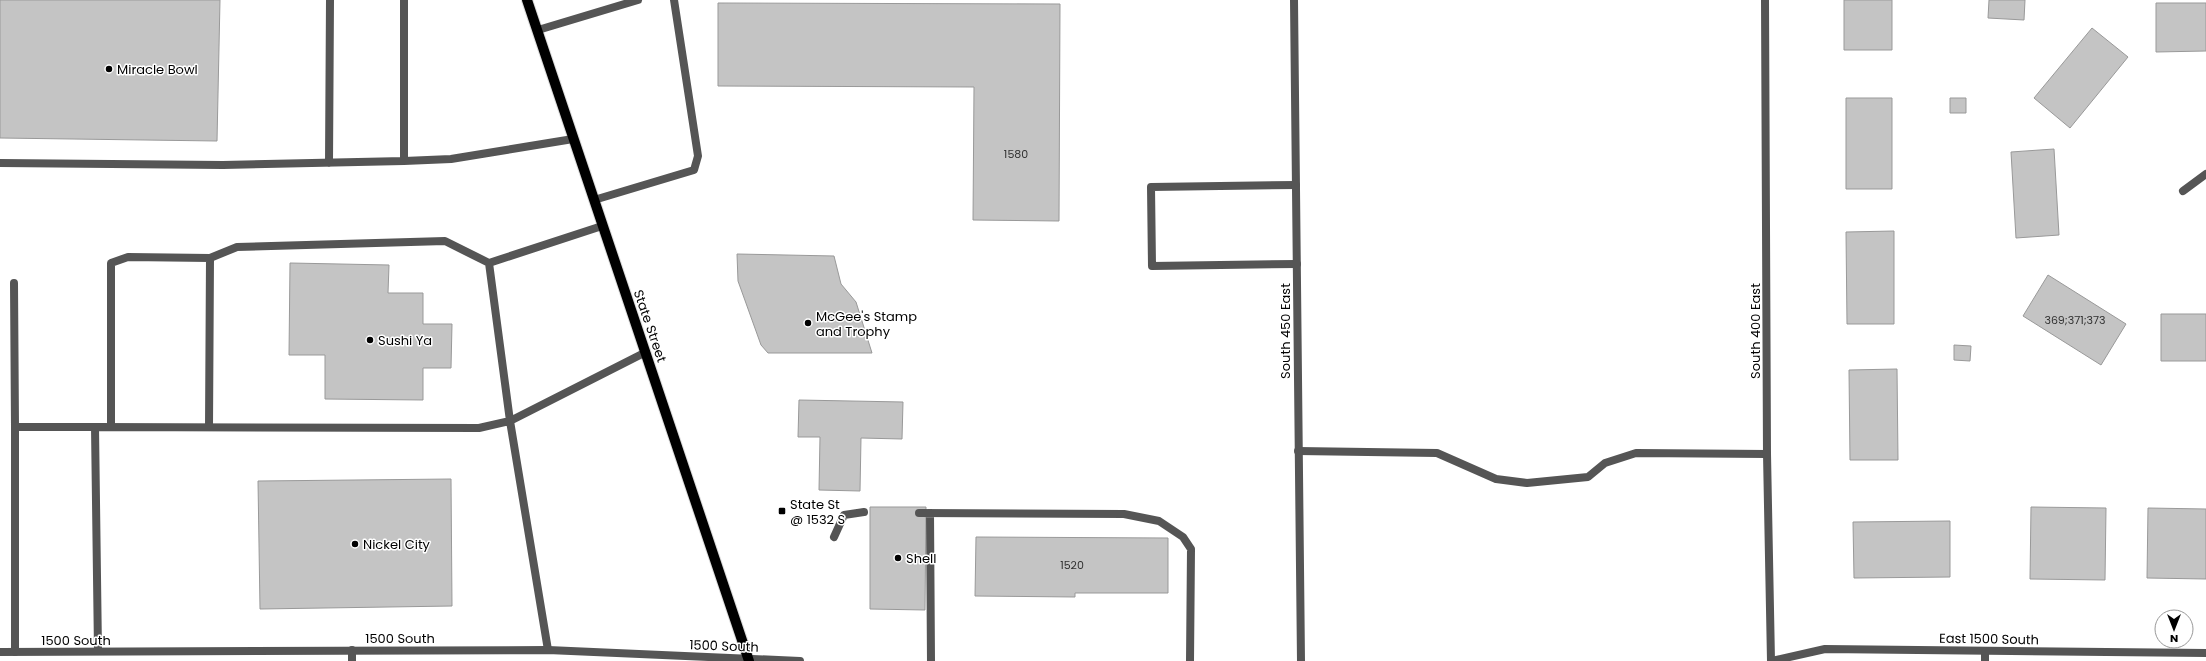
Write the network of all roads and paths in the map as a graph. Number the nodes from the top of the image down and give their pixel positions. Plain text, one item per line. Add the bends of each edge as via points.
1 (330, 0) edge
2 (404, 0) edge
3 (527, 0) edge
4 (638, 0) edge
5 (674, 0) edge
6 (1294, 0) edge
7 (1765, 0) edge
8 (538, 30) junction
9 (573, 139) junction
10 (404, 161) junction
11 (0, 163) edge
12 (329, 163) junction
13 (2206, 174) edge
14 (1296, 185) junction
15 (2183, 191) dead end
16 (594, 200) junction
17 (602, 226) junction
18 (210, 258) junction
19 (488, 263) junction
20 (1297, 264) junction
21 (14, 283) dead end
22 (646, 352) junction
23 (510, 421) junction
24 (15, 427) junction
25 (95, 428) junction
26 (111, 428) junction
27 (209, 428) junction
28 (1298, 452) junction
29 (1767, 454) junction
30 (864, 512) dead end
31 (919, 512) dead end
32 (930, 512) junction
33 (834, 537) dead end
34 (352, 650) junction
35 (548, 650) junction
36 (98, 651) junction
37 (1985, 651) junction
38 (0, 652) edge
39 (15, 652) junction
40 (2206, 653) edge
41 (748, 660) edge
42 (352, 661) edge
43 (800, 661) edge
44 (931, 661) edge
45 (1190, 661) edge
46 (1301, 661) edge
47 (1772, 661) edge
48 (1984, 661) edge

1 - 12 street
2 - 10 street
3 - 8 main road, State Street
4 - 8 street
5 - 16 street via 698,156 694,170
6 - 14 street, South 450 East
7 - 29 street, South 400 East
8 - 9 main road, State Street
9 - 10 street via 450,159
9 - 16 main road, State Street
10 - 12 street
11 - 12 street via 224,166
13 - 15 street
14 - 20 street, South 450 East
14 - 20 street via 1151,187 1152,266
16 - 17 main road, State Street
17 - 19 street
17 - 22 main road, State Street
18 - 19 street via 238,247 444,241
18 - 26 street via 128,257 111,263
18 - 27 street
19 - 23 street
20 - 28 street, South 450 East
21 - 24 street
22 - 23 street
22 - 41 main road, State Street
23 - 27 street via 479,428
23 - 35 street
24 - 25 street
24 - 39 street
25 - 26 street
25 - 36 street
26 - 27 street
28 - 29 street via 1437,453 1496,479 1527,483 1588,476 1605,463 1636,453
28 - 46 street, South 450 East
29 - 47 street, South 400 East
30 - 33 street via 844,515
31 - 32 street
32 - 44 street
32 - 45 street via 1124,514 1159,521 1174,529 1183,536 1191,548
34 - 35 street, 1500 South
34 - 36 street, 1500 South
34 - 42 street
35 - 41 street, 1500 South
36 - 39 street, 1500 South
37 - 40 street, East 1500 South
37 - 47 street, East 1500 South via 1825,649
37 - 48 street
38 - 39 street, 1500 South
41 - 43 street, 1500 South

